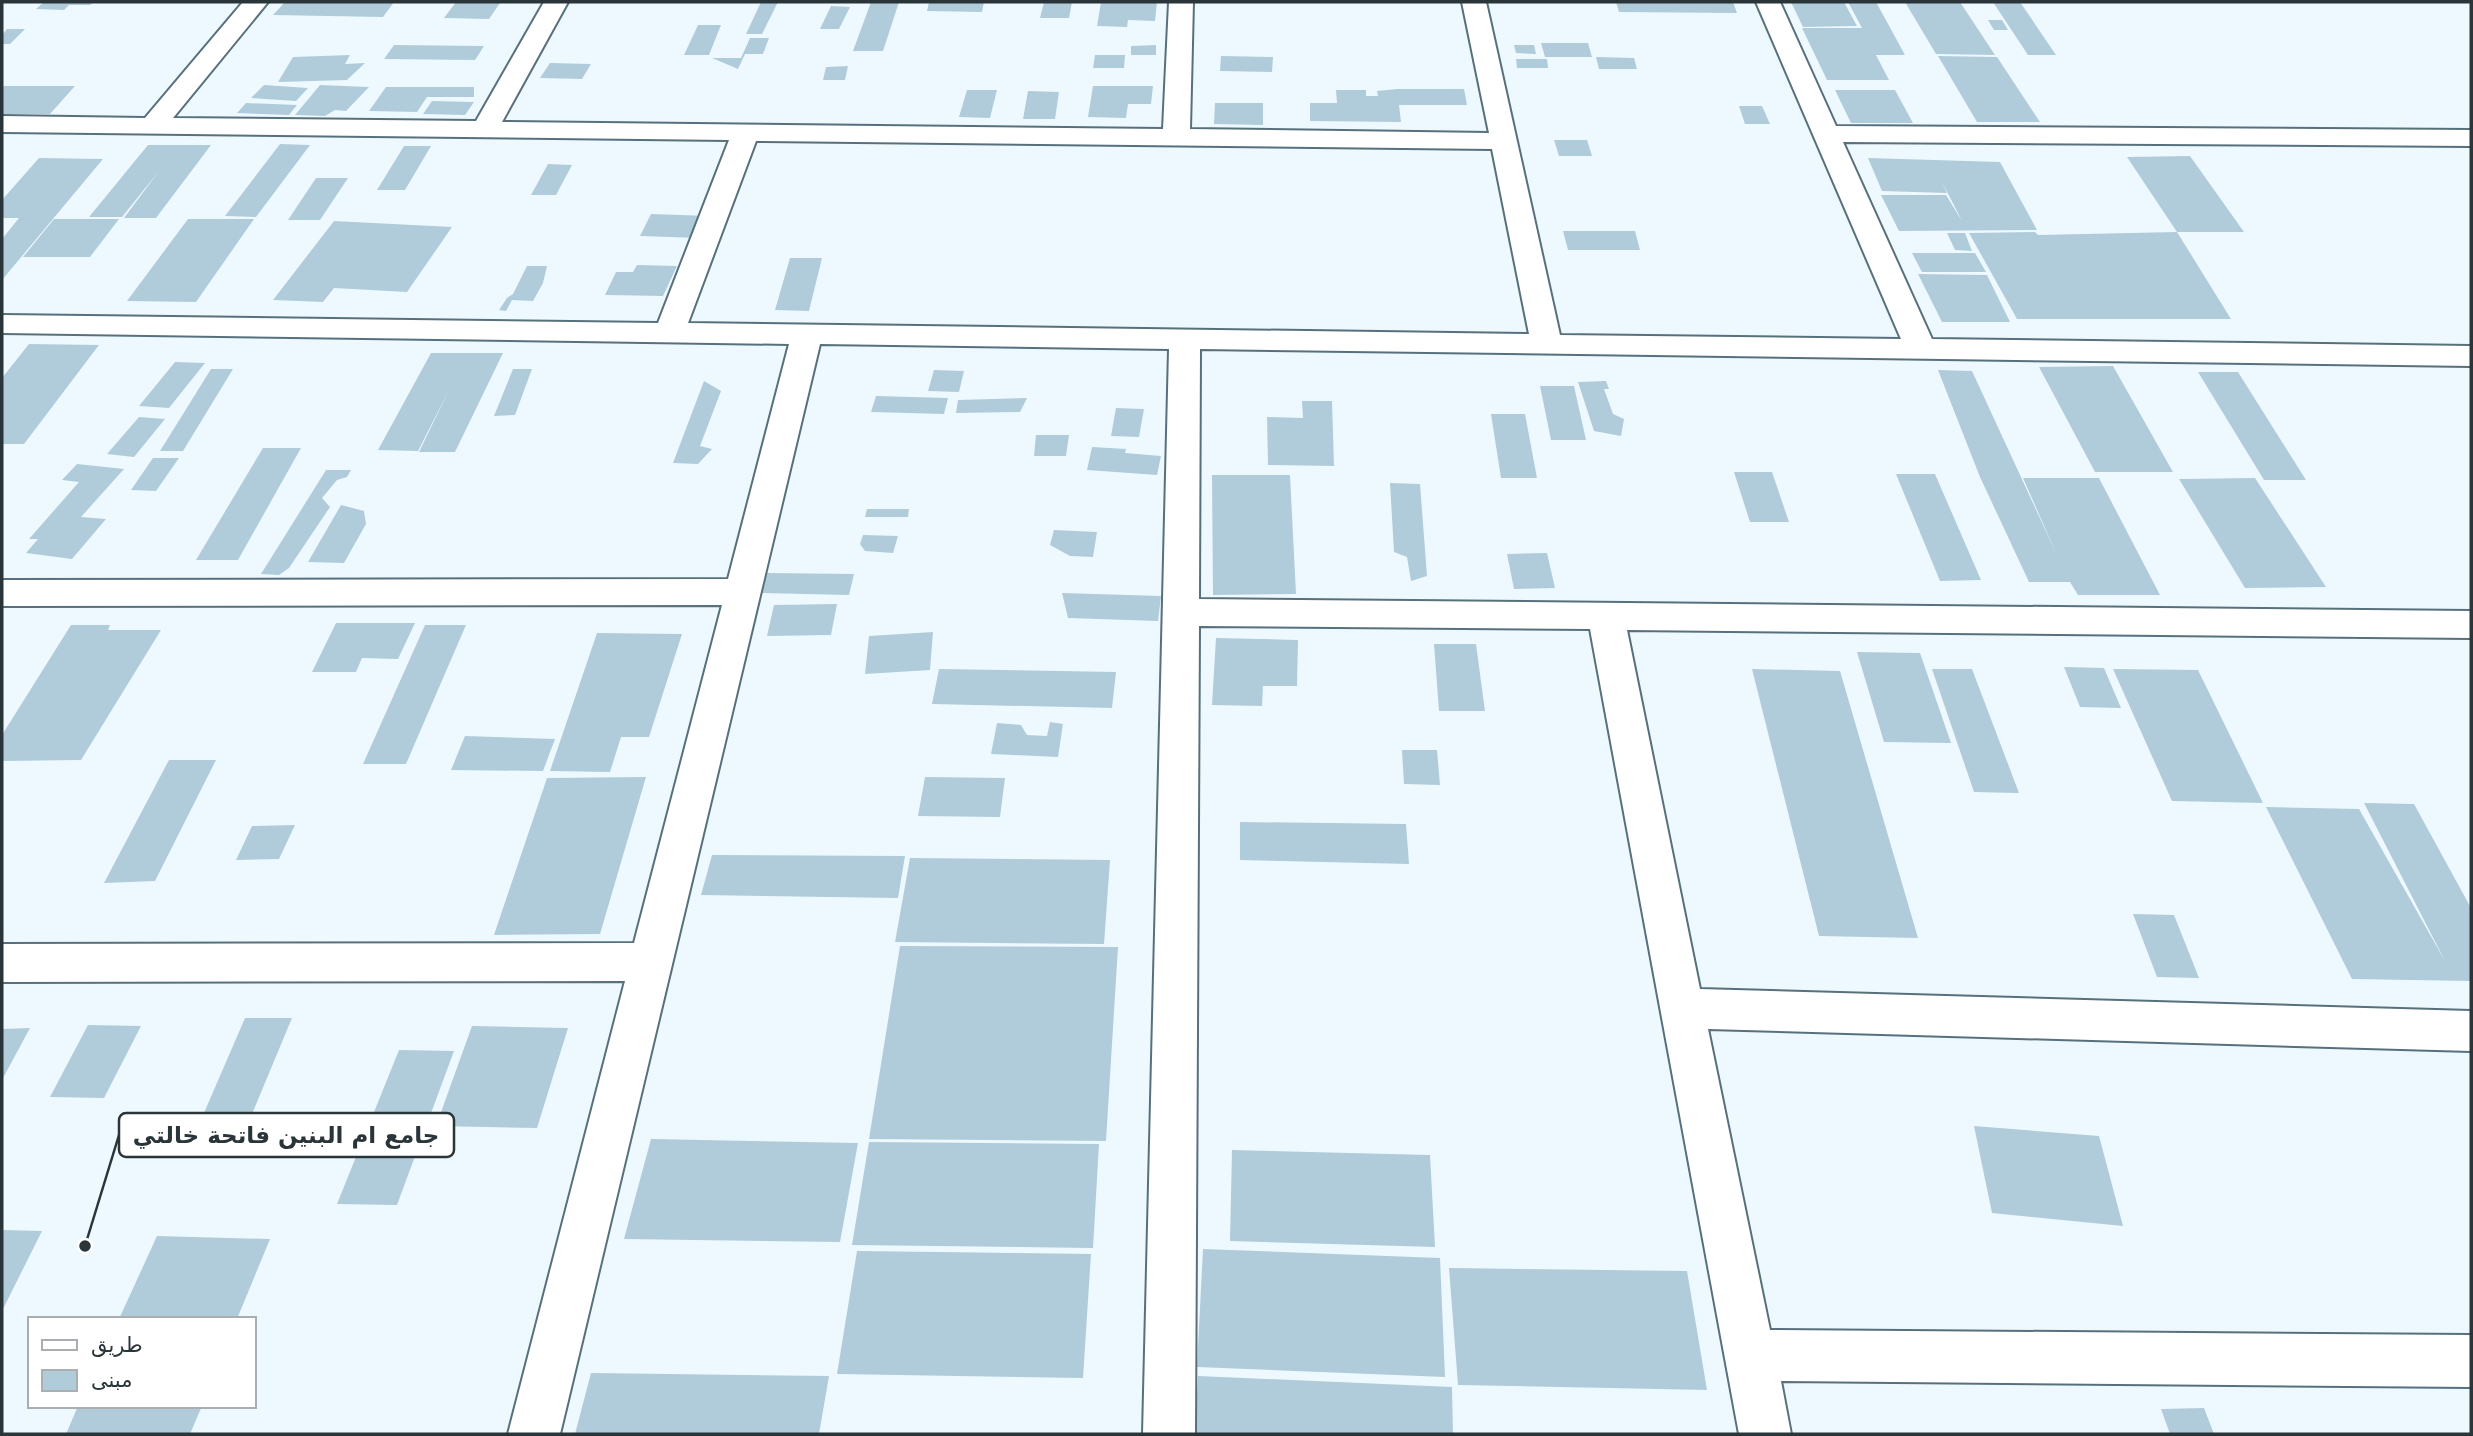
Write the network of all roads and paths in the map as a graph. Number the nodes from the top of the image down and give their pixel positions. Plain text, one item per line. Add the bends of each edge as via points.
1 (256, 2) edge
2 (556, 2) edge
3 (1181, 2) edge
4 (1474, 2) edge
5 (1768, 2) edge
6 (2, 124) edge
7 (153, 125) junction
8 (485, 129) junction
9 (746, 132) junction
10 (1827, 134) junction
11 (1176, 137) junction
12 (2471, 138) edge
13 (1503, 141) junction
14 (2, 324) edge
15 (669, 333) junction
16 (807, 334) junction
17 (1185, 339) junction
18 (1547, 344) junction
19 (1921, 349) junction
20 (2471, 356) edge
21 (743, 592) junction
22 (2, 593) edge
23 (1180, 612) junction
24 (1606, 617) junction
25 (2471, 624) edge
26 (651, 962) junction
27 (2, 963) edge
28 (1682, 1008) junction
29 (2471, 1031) edge
30 (1750, 1355) junction
31 (2471, 1361) edge
32 (534, 1434) edge
33 (1169, 1434) edge
34 (1765, 1434) edge

1 - 7 street
2 - 8 street
3 - 11 street
4 - 13 street
5 - 10 street
6 - 7 street
7 - 8 street
8 - 9 street
9 - 11 street
9 - 15 street
10 - 12 street
10 - 19 street
11 - 13 street
13 - 18 street
14 - 15 street
15 - 16 street
16 - 17 street
16 - 21 street
17 - 18 street
17 - 23 street
18 - 19 street
19 - 20 street
21 - 22 street
21 - 26 street
23 - 24 street
23 - 33 street
24 - 25 street
24 - 28 street
26 - 27 street
26 - 32 street
28 - 29 street
28 - 30 street
30 - 31 street
30 - 34 street

